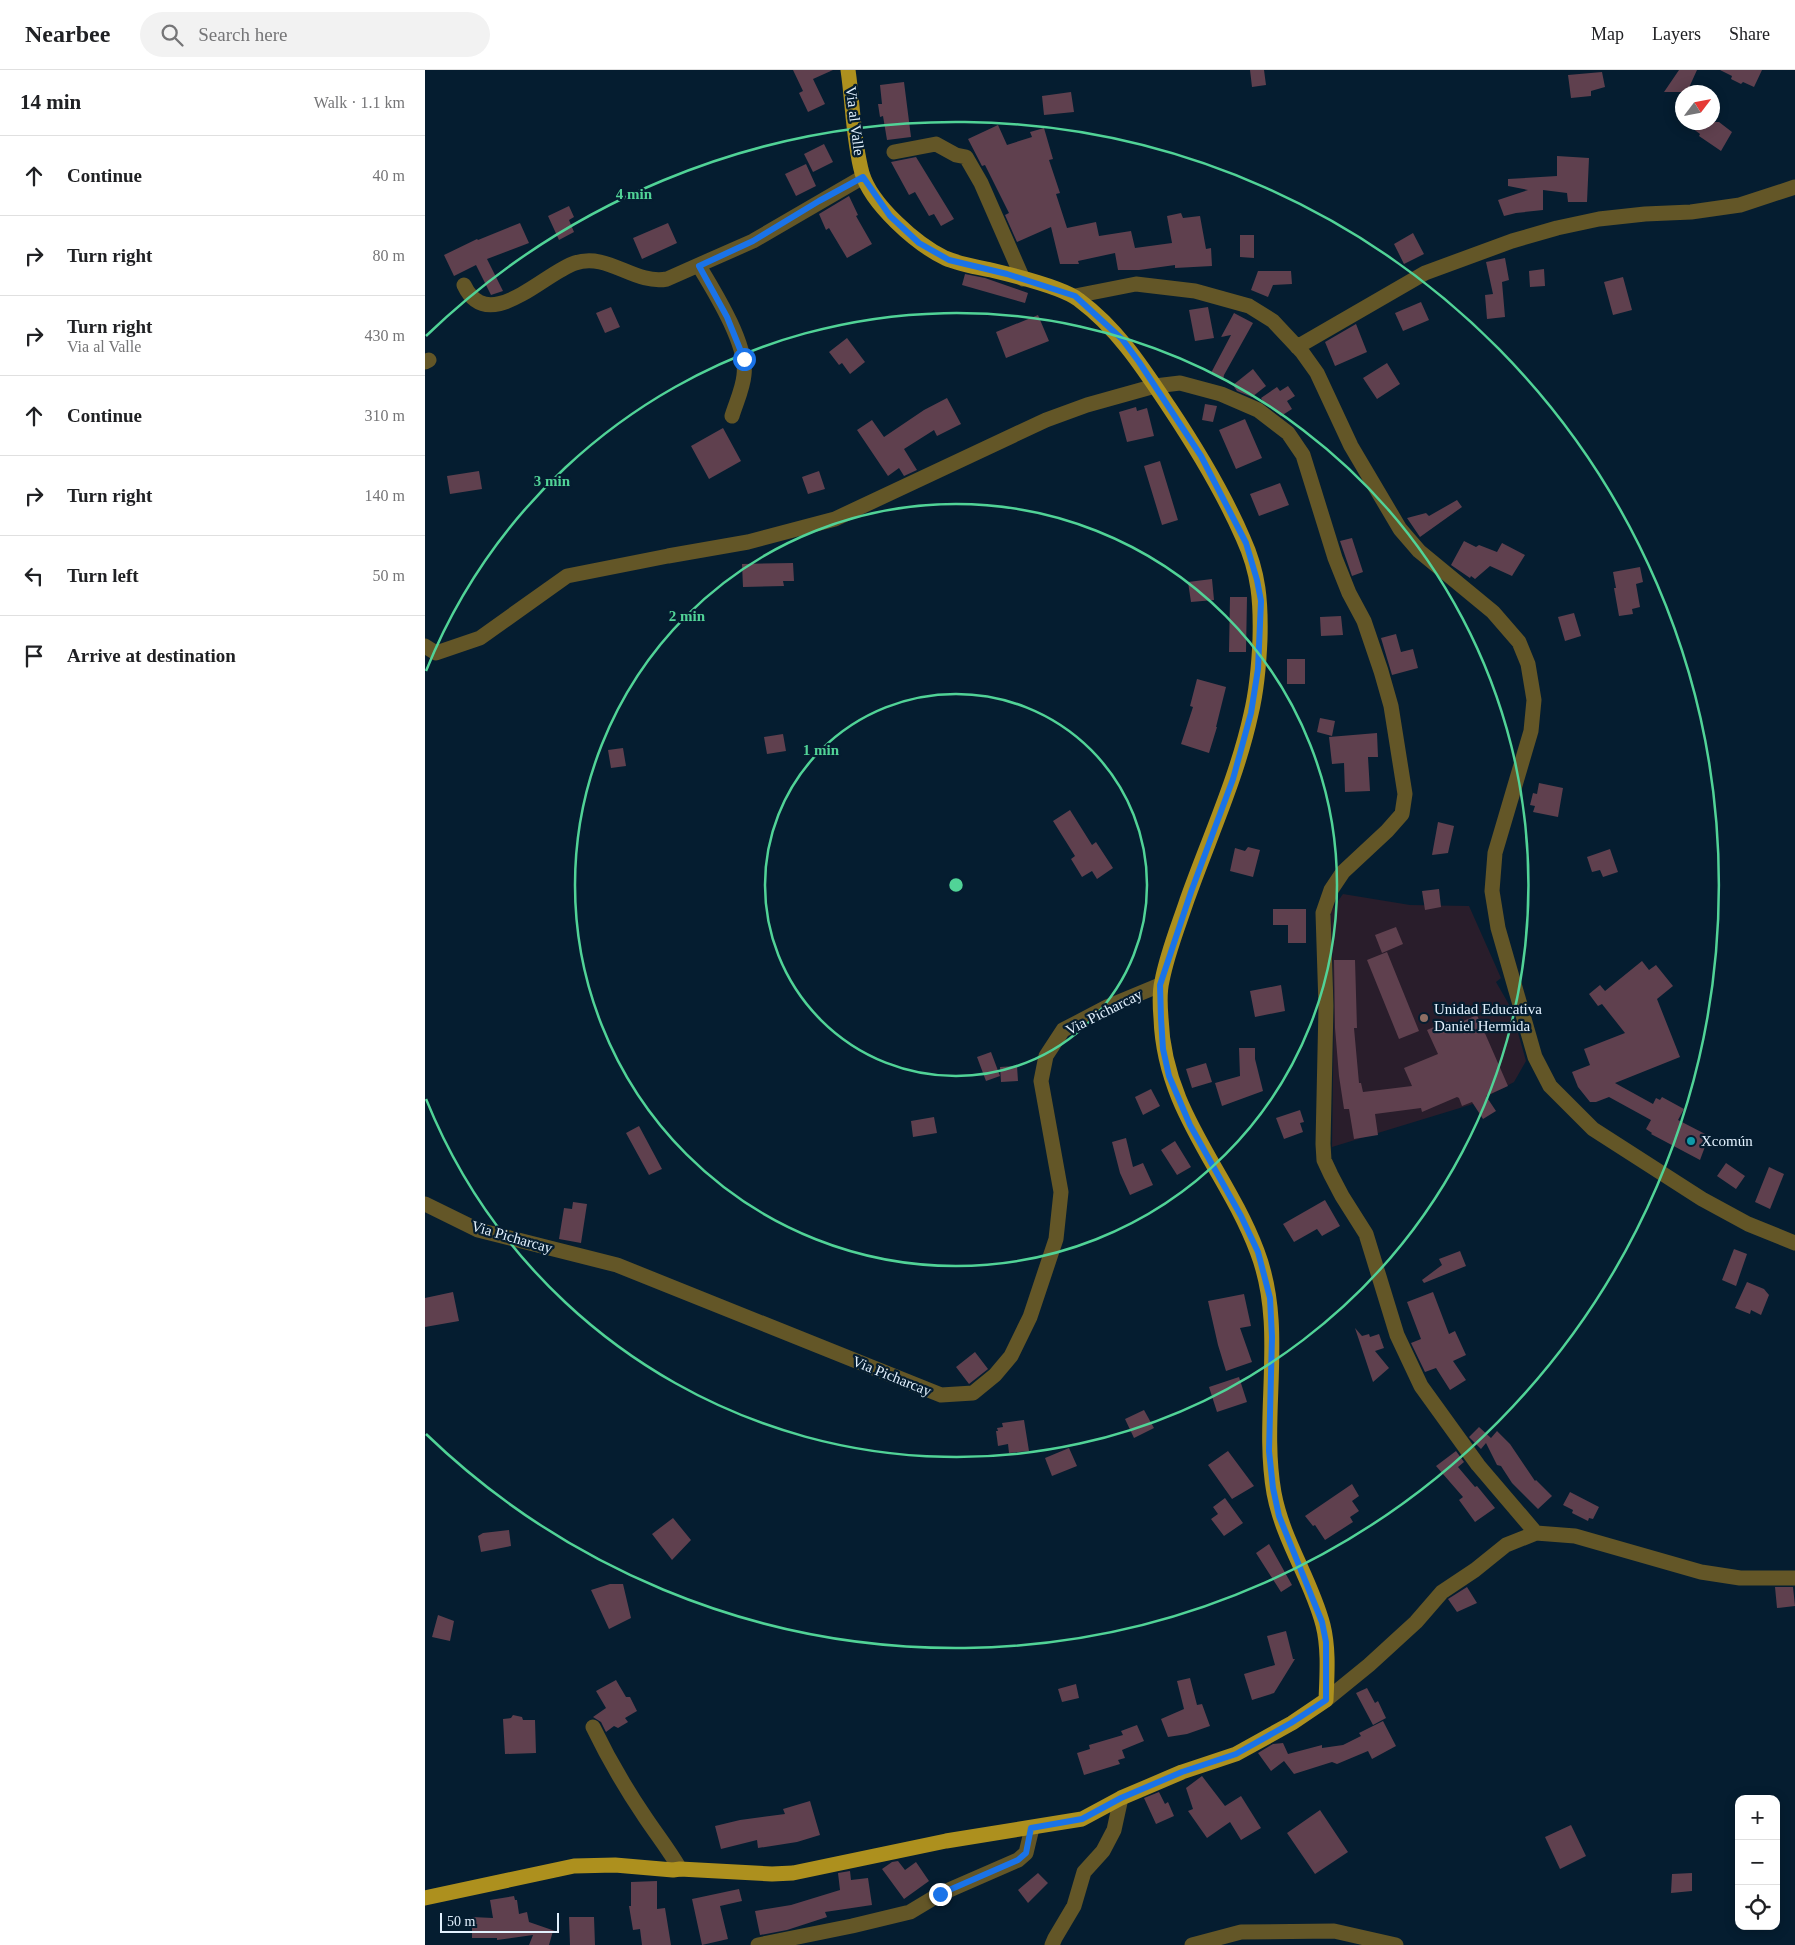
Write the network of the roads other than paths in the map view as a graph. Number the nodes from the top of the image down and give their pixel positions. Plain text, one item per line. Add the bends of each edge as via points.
1 (848, 70) edge
2 (894, 152) dead end
3 (863, 177) junction
4 (1795, 187) edge
5 (699, 266) junction
6 (1023, 279) junction
7 (464, 285) dead end
8 (1075, 296) junction
9 (1297, 346) junction
10 (1155, 386) junction
11 (732, 416) dead end
12 (425, 646) edge
13 (1160, 985) junction
14 (425, 1204) edge
15 (1795, 1243) edge
16 (1536, 1533) junction
17 (1795, 1578) edge
18 (1326, 1700) junction
19 (593, 1727) dead end
20 (1121, 1798) junction
21 (1031, 1828) junction
22 (680, 1868) junction
23 (425, 1898) edge
24 (758, 1945) edge
25 (1052, 1945) edge
26 (1192, 1945) edge
27 (1395, 1945) edge

1 - 3 main road, Via al Valle
2 - 6 street via 936,144 965,157 981,183
3 - 5 street via 753,241
3 - 6 main road, Via al Valle via 890,216 919,243 949,260
4 - 9 street via 1740,205 1599,219 1512,241 1425,273
5 - 7 street via 658,280 641,278 601,261 575,263 502,304 477,302
5 - 11 street via 727,317 744,359 744,375
6 - 8 main road, Via al Valle
8 - 9 street via 1136,284 1195,290 1249,306 1273,321
8 - 10 main road, Via al Valle via 1122,339
9 - 15 street via 1317,373 1351,446 1400,530 1419,551 1493,612 1519,642 1528,664 1534,700 1531,731 1495,853 1492,891 1498,928 1535,1057 1549,1086 1593,1129 1703,1200 1748,1224
10 - 12 street via 1046,420 835,518 748,542 567,576 480,638 436,653
10 - 13 main road, Via al Valle via 1201,456 1246,543 1261,601 1258,669 1251,713 1233,779
10 - 16 street via 1180,383 1221,394 1258,410 1288,433 1303,454 1335,558 1365,621 1391,706 1405,794 1402,814 1343,872 1331,890 1323,913 1326,1006 1324,1160 1341,1196 1366,1234 1397,1335 1421,1386 1478,1465
13 - 14 street, Via Picharcay via 1063,1030 1046,1056 1041,1081 1061,1192 1057,1239 1011,1356 973,1393 941,1395 617,1265 478,1230
13 - 18 main road via 1163,1049 1169,1076 1190,1125 1258,1252 1270,1298 1269,1451 1273,1488 1282,1524 1322,1622 1326,1642
16 - 17 street via 1575,1536 1701,1572 1740,1578
16 - 18 street via 1506,1545 1442,1592 1417,1622
18 - 20 main road via 1236,1754
19 - 22 street via 632,1795
20 - 21 main road via 1082,1819
20 - 25 street via 1114,1830 1103,1851 1084,1872 1074,1906
21 - 22 main road via 946,1841 793,1873
21 - 24 street via 1026,1853 1018,1860 940,1894 910,1912
22 - 23 main road via 574,1866
26 - 27 street via 1241,1932 1333,1931

